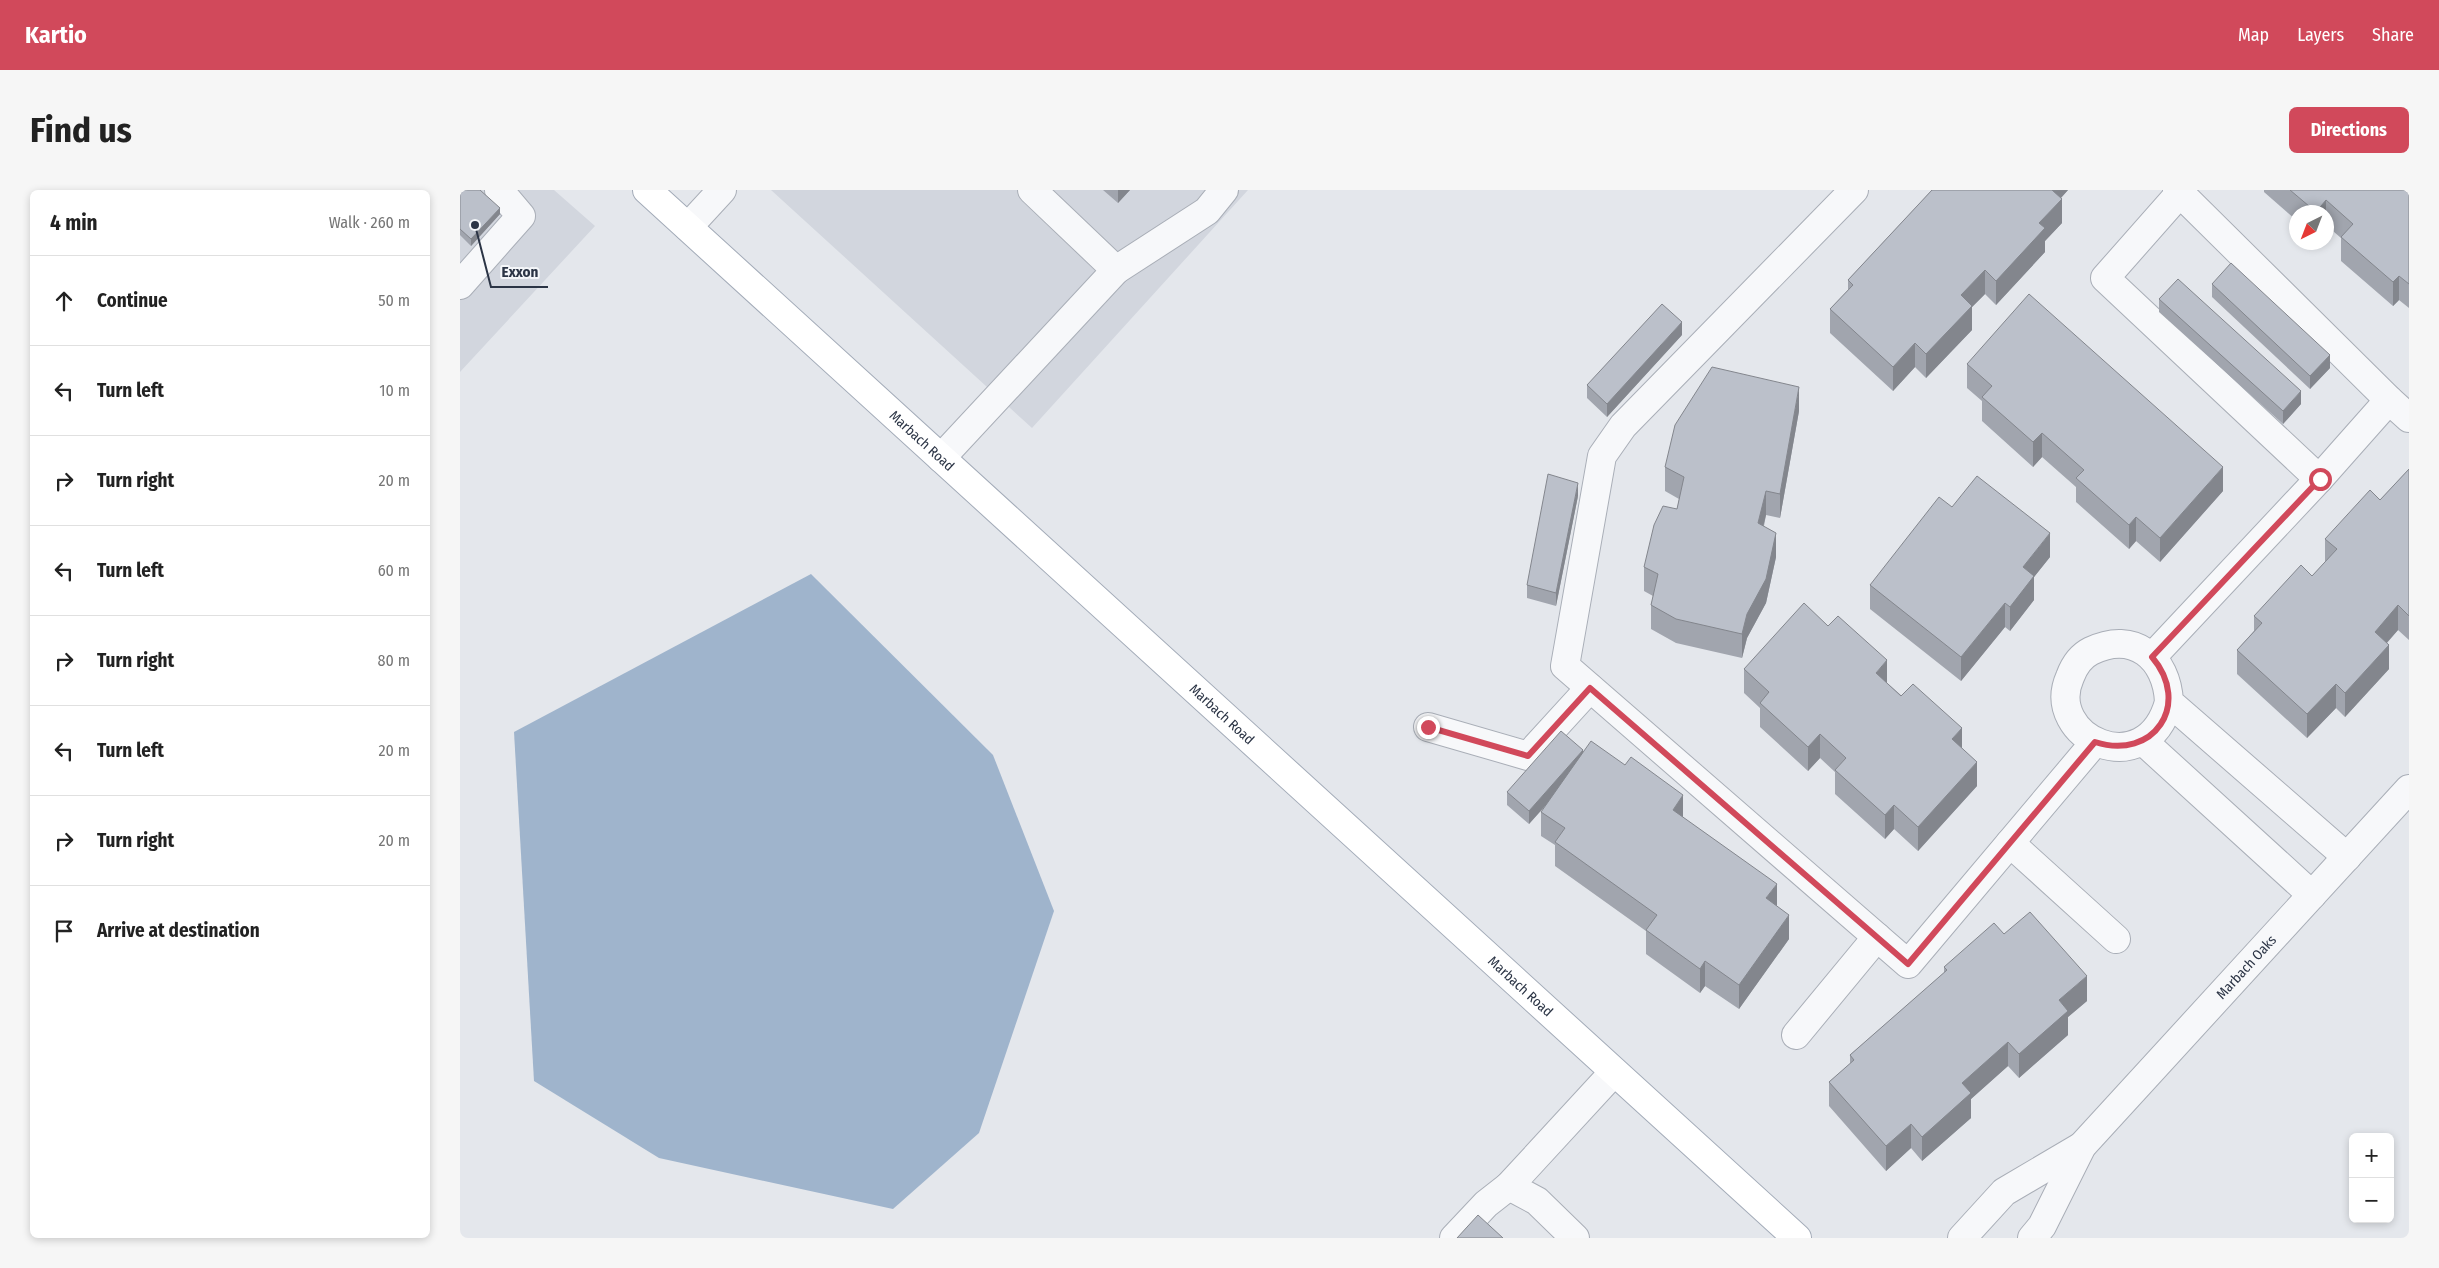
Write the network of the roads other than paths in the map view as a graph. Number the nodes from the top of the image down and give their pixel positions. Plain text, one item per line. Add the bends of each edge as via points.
1 (499, 190) edge
2 (647, 190) edge
3 (722, 190) edge
4 (1032, 190) edge
5 (1224, 190) edge
6 (1854, 190) edge
7 (2178, 191) edge
8 (688, 227) junction
9 (1116, 270) junction
10 (460, 285) edge
11 (2389, 400) junction
12 (2409, 418) edge
13 (941, 458) junction
14 (2320, 479) junction
15 (2152, 657) junction
16 (1590, 688) junction
17 (2169, 702) junction
18 (1428, 727) dead end
19 (2143, 741) junction
20 (2095, 742) junction
21 (2409, 789) edge
22 (2010, 843) junction
23 (2347, 857) junction
24 (2312, 895) junction
25 (1877, 937) junction
26 (2116, 939) dead end
27 (1796, 1036) dead end
28 (1614, 1072) junction
29 (2082, 1146) junction
30 (1509, 1186) junction
31 (1454, 1238) edge
32 (1576, 1238) edge
33 (1797, 1238) edge
34 (1962, 1238) edge
35 (2032, 1238) edge

1 - 10 street via 521,216
2 - 8 main road, Marbach Road
3 - 8 street
4 - 9 street
5 - 9 street via 1207,211
6 - 16 street via 1623,426 1602,456 1565,666
7 - 11 street
7 - 14 street via 2105,278
8 - 13 main road, Marbach Road
9 - 13 street
11 - 12 street
11 - 14 street
13 - 28 main road, Marbach Road
14 - 15 street
15 - 17 street via 2163,670
15 - 20 street via 2137,647 2120,644 2102,646 2087,653 2074,666 2066,691 2070,717 2080,732
16 - 18 street via 1528,756
16 - 25 street
17 - 19 street via 2156,731
17 - 23 street
19 - 20 street via 2111,747
19 - 24 street
20 - 22 street
21 - 23 street, Marbach Oaks
22 - 25 street via 1908,964
22 - 26 street
23 - 24 street, Marbach Oaks
24 - 29 street, Marbach Oaks
25 - 27 street
28 - 30 street
28 - 33 main road, Marbach Road
29 - 34 street, Marbach Oaks via 2004,1192
29 - 35 street, Marbach Oaks via 2042,1226
30 - 31 street via 1486,1204
30 - 32 street via 1537,1201

